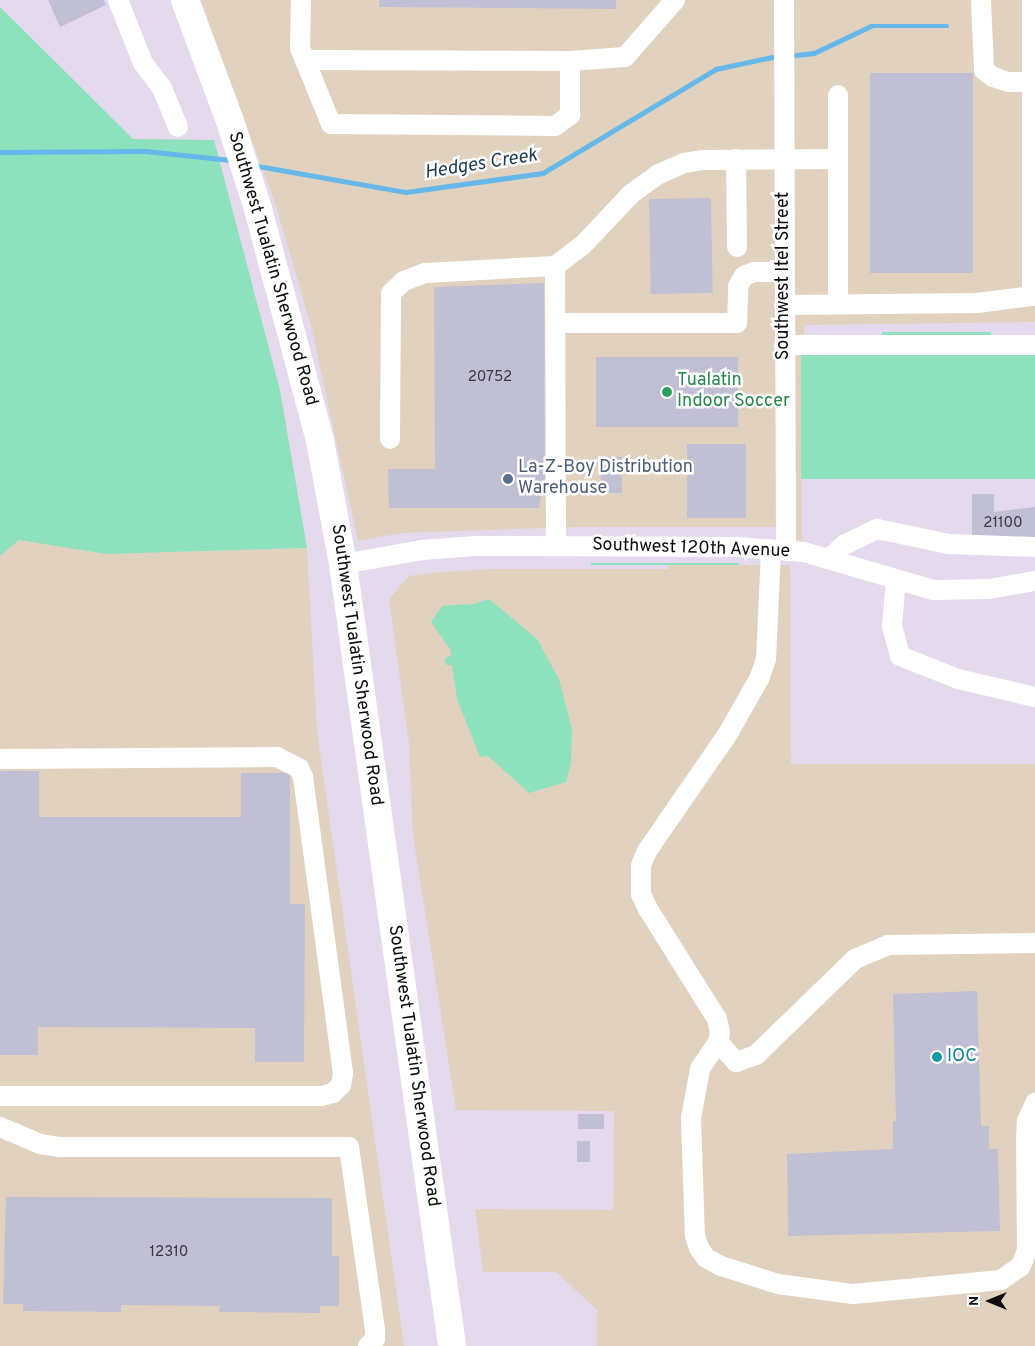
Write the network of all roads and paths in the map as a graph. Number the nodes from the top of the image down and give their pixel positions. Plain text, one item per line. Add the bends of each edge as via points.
1 (118, 0) edge
2 (185, 0) edge
3 (301, 0) edge
4 (675, 0) edge
5 (784, 0) edge
6 (981, 0) edge
7 (1032, 0) edge
8 (305, 60) junction
9 (570, 61) junction
10 (1032, 82) junction
11 (838, 94) dead end
12 (178, 127) dead end
13 (784, 158) junction
14 (736, 159) junction
15 (838, 159) junction
16 (737, 247) dead end
17 (555, 266) junction
18 (784, 272) junction
19 (1034, 296) edge
20 (838, 304) junction
21 (784, 305) junction
22 (556, 322) junction
23 (1035, 345) edge
24 (784, 346) junction
25 (390, 439) dead end
26 (556, 545) junction
27 (1035, 547) edge
28 (778, 550) junction
29 (829, 559) junction
30 (343, 564) junction
31 (896, 579) junction
32 (1035, 581) edge
33 (1035, 697) edge
34 (0, 759) edge
35 (1035, 943) edge
36 (718, 1042) junction
37 (0, 1096) edge
38 (1035, 1103) edge
39 (0, 1127) edge
40 (368, 1346) edge
41 (452, 1346) edge

1 - 12 street via 143,63 162,88
2 - 30 highway, Southwest Tualatin Sherwood Road via 230,121 289,316 320,440
3 - 8 street via 300,48
4 - 9 street via 625,58
5 - 13 street, Southwest Itel Street
6 - 10 street via 984,70 992,77 1008,82
7 - 10 street
8 - 9 street
8 - 9 street via 331,124 555,126 570,115
10 - 19 street
11 - 15 street
13 - 14 street
13 - 15 street
13 - 18 street, Southwest Itel Street
14 - 16 street
14 - 17 street via 684,163 659,174 631,194 582,246
15 - 20 street
17 - 22 street
17 - 25 street via 425,273 404,281 391,293
18 - 21 street, Southwest Itel Street
18 - 22 street via 754,272 744,276 738,286 737,323
19 - 20 street via 977,303
20 - 21 street
21 - 24 street, Southwest Itel Street
22 - 26 street
23 - 24 street
24 - 28 street, Southwest Itel Street
26 - 28 street, Southwest 120th Avenue
26 - 30 street, Southwest 120th Avenue via 422,550
27 - 29 street via 949,544 877,529 844,545
28 - 29 street, Southwest 120th Avenue
28 - 36 street, Southwest Itel Street via 766,659 759,679 641,865 641,894 669,945 717,1019
29 - 31 street, Southwest 120th Avenue
30 - 41 highway, Southwest Tualatin Sherwood Road
31 - 32 street, Southwest 120th Avenue via 933,590 989,589
31 - 33 street via 892,626 900,656 958,679
34 - 37 street via 277,757 299,768 303,777 343,1073 341,1085 333,1093 322,1096
35 - 36 street via 888,945 854,959 756,1055 736,1062
36 - 38 street via 700,1069 692,1107 695,1236 706,1258 785,1286 879,1294 968,1285 1001,1280 1011,1275 1021,1266 1027,1250 1026,1139 1027,1121
39 - 40 street via 40,1144 60,1147 349,1146 375,1330 375,1339

